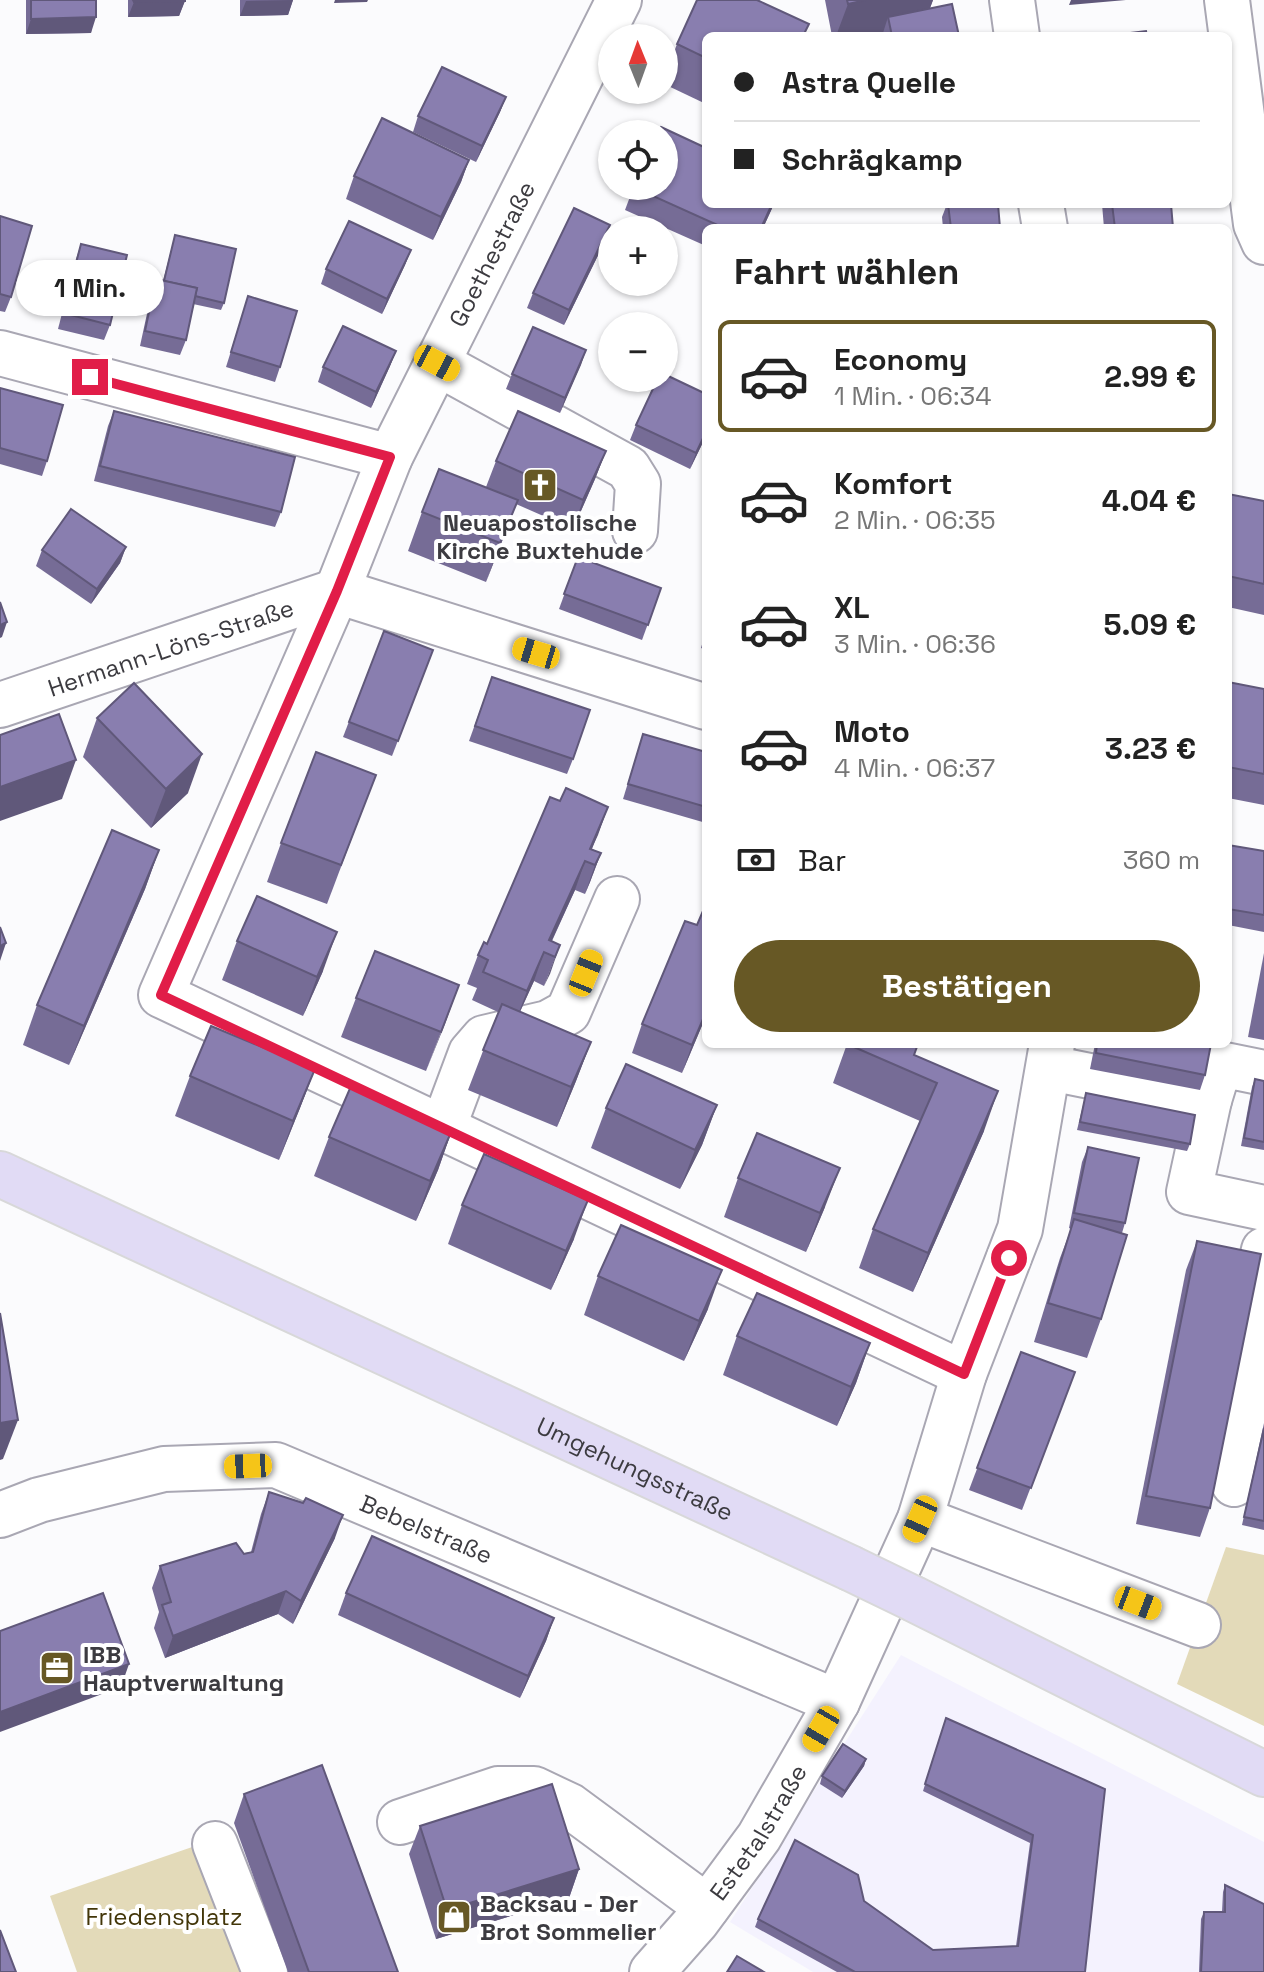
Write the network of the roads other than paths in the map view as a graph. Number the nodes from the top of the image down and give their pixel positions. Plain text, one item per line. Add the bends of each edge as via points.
1 (619, 0) edge
2 (1012, 0) edge
3 (1240, 12) edge
4 (1016, 32) edge
5 (1260, 233) edge
6 (0, 353) edge
7 (437, 363) junction
8 (390, 457) junction
9 (635, 531) dead end
10 (337, 591) junction
11 (0, 705) edge
12 (702, 706) edge
13 (617, 899) dead end
14 (1051, 1056) edge
15 (1264, 1073) edge
16 (1209, 1100) junction
17 (443, 1128) junction
18 (0, 1174) edge
19 (1264, 1208) edge
20 (1264, 1250) edge
21 (964, 1374) junction
22 (1234, 1484) dead end
23 (0, 1515) edge
24 (920, 1519) junction
25 (1198, 1625) dead end
26 (837, 1702) junction
27 (1264, 1774) edge
28 (400, 1822) dead end
29 (215, 1844) dead end
30 (707, 1907) junction
31 (265, 1972) edge
32 (652, 1972) edge

1 - 7 street, Goethestraße
2 - 4 street
3 - 5 street
6 - 8 street
7 - 8 street, Goethestraße
7 - 9 street via 628,468 638,484
8 - 10 street, Goethestraße
10 - 11 street, Hermann-Löns-Straße
10 - 12 street
10 - 17 street, Goethestraße via 161,995
13 - 17 street via 568,1012 548,1023 484,1038 471,1053
14 - 16 street
14 - 21 street, Estetalstraße via 1020,1229
15 - 16 street via 1220,1064
16 - 19 street via 1189,1192
17 - 21 street
18 - 27 main road, Umgehungsstraße, bridge via 850,1568
20 - 22 street via 1251,1306 1263,1353
21 - 24 street, Estetalstraße
23 - 26 street, Bebelstraße via 164,1469 276,1465
24 - 25 street
24 - 26 street, Estetalstraße
26 - 30 street, Estetalstraße via 759,1837
28 - 30 street via 498,1789 534,1789 570,1806
29 - 31 street
30 - 32 street, Estetalstraße

